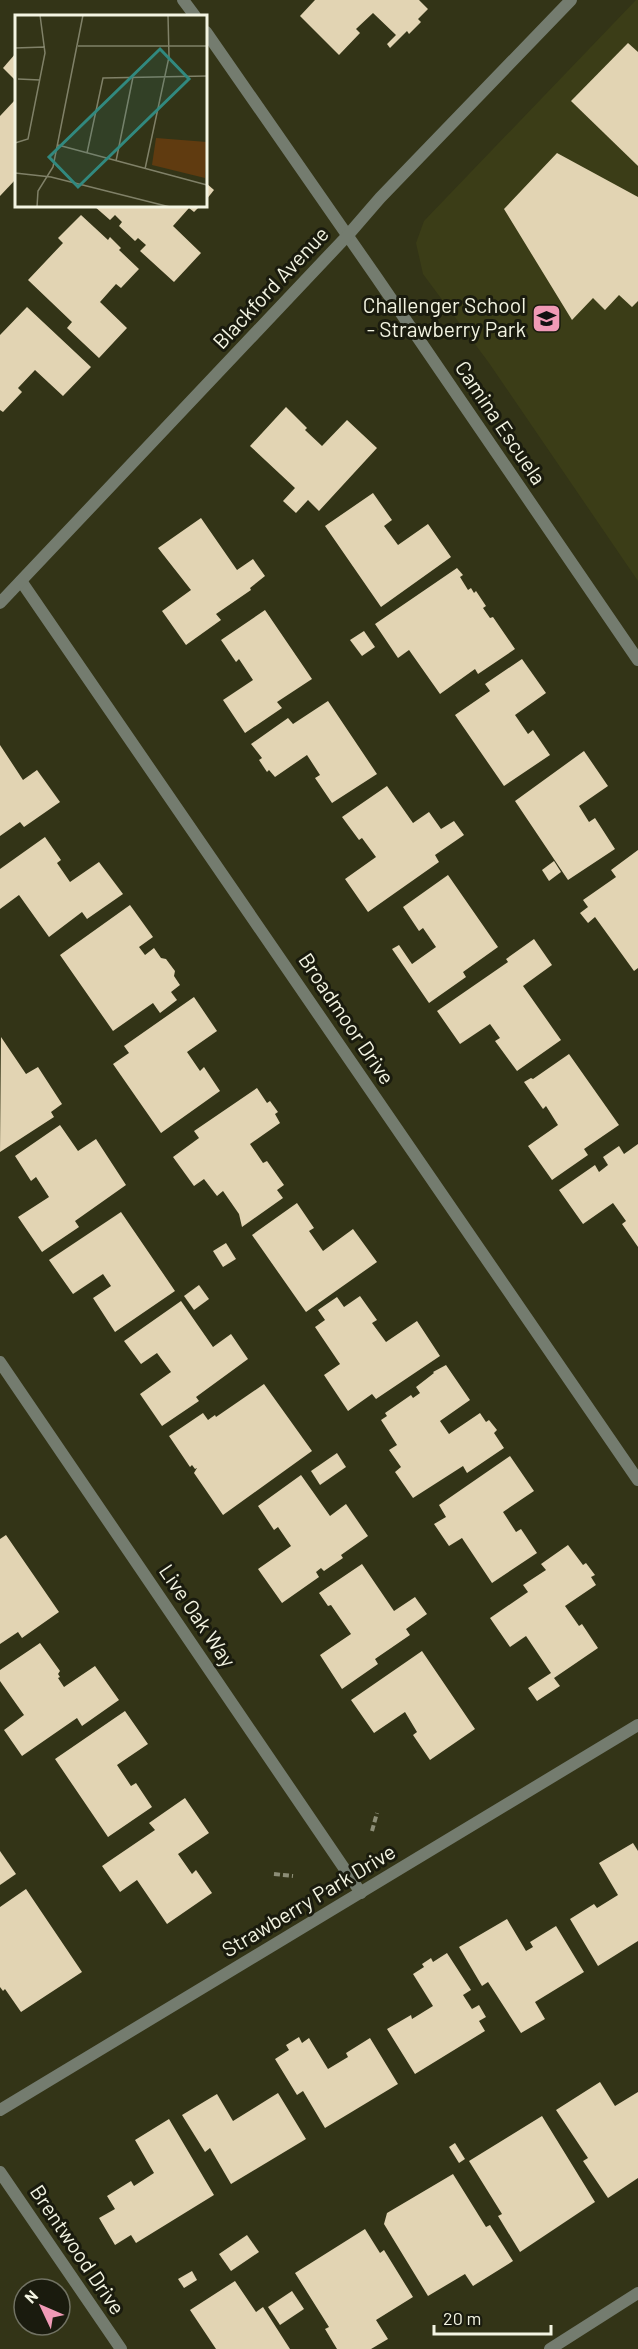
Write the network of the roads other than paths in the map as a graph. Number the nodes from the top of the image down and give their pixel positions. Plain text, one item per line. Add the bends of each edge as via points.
1 (183, 0) edge
2 (571, 0) edge
3 (194, 15) edge
4 (207, 33) edge
5 (348, 235) junction
6 (21, 581) junction
7 (0, 603) edge
8 (638, 660) edge
9 (0, 1362) edge
10 (638, 1480) edge
11 (638, 1725) edge
12 (362, 1893) junction
13 (0, 2110) edge
14 (0, 2172) edge
15 (638, 2294) edge
16 (121, 2349) edge
17 (550, 2349) edge

1 - 3 street
2 - 5 street, Blackford Avenue
4 - 5 street, Camina Escuela
5 - 6 street, Blackford Avenue
5 - 8 street, Camina Escuela
6 - 7 street, Blackford Avenue
6 - 10 street, Broadmoor Drive
9 - 12 street, Live Oak Way
11 - 12 street, Strawberry Park Drive
12 - 13 street, Strawberry Park Drive
14 - 16 street, Brentwood Drive
15 - 17 street

